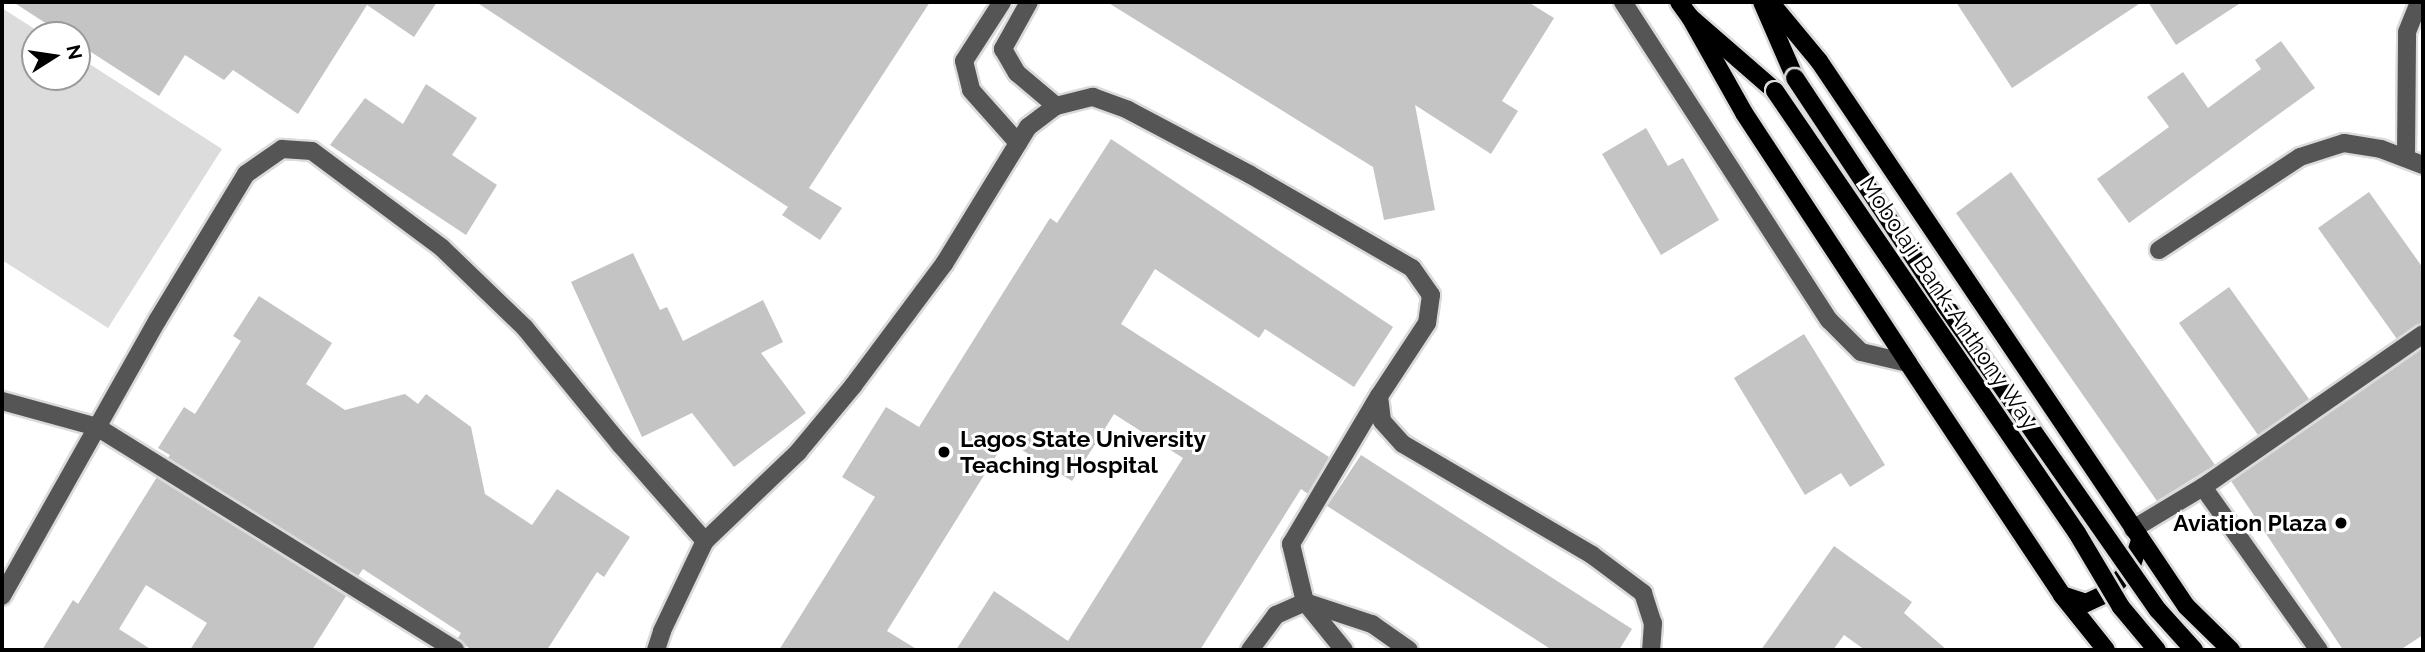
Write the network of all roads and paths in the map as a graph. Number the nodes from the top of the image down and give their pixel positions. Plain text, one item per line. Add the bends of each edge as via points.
1 (1002, 2) edge
2 (1029, 2) edge
3 (1623, 2) edge
4 (1679, 2) edge
5 (1762, 2) edge
6 (1770, 2) edge
7 (2419, 2) edge
8 (1690, 17) junction
9 (1056, 106) junction
10 (1018, 142) junction
11 (2406, 155) junction
12 (2423, 164) edge
13 (2159, 250) dead end
14 (2423, 334) edge
15 (1908, 362) junction
16 (1379, 396) junction
17 (2, 401) edge
18 (97, 427) junction
19 (2203, 487) junction
20 (2137, 534) junction
21 (705, 541) junction
22 (2062, 595) junction
23 (2, 596) edge
24 (1305, 602) junction
25 (455, 650) edge
26 (656, 650) edge
27 (1250, 650) edge
28 (1344, 650) edge
29 (1409, 650) edge
30 (1651, 650) edge
31 (2106, 650) edge
32 (2157, 650) edge
33 (2194, 650) edge
34 (2231, 650) edge
35 (2319, 650) edge

1 - 10 street via 964,61 971,90
2 - 9 street via 1003,50 1017,73
3 - 15 street via 1829,320 1861,352
4 - 8 main road, Mobolaji Bank-Anthony Way
5 - 33 main road, Mobolaji Bank-Anthony Way, bridge via 1795,78 1945,304 2158,610
6 - 20 main road via 1819,61
7 - 11 street via 2407,32
8 - 15 main road via 1744,113
8 - 32 main road, Mobolaji Bank-Anthony Way, bridge via 1775,91 2077,533 2121,607
9 - 10 street via 1028,127
9 - 16 street via 1093,97 1128,110 1412,268 1431,295 1427,323
10 - 21 street via 944,264 853,386 798,452
11 - 12 street
11 - 13 street via 2344,144 2300,157
14 - 19 street
15 - 22 main road
16 - 24 street via 1291,544
16 - 30 street via 1382,421 1403,444 1592,555 1643,593 1653,623
17 - 18 street
18 - 21 street via 247,174 282,149 312,151 442,248 525,328
18 - 23 street
18 - 25 street
19 - 20 street
19 - 35 street
20 - 22 main road via 2131,568 2107,593 2086,603
20 - 34 main road via 2186,606
21 - 26 street
22 - 31 main road
24 - 27 street via 1276,615
24 - 28 street
24 - 29 street via 1372,624

